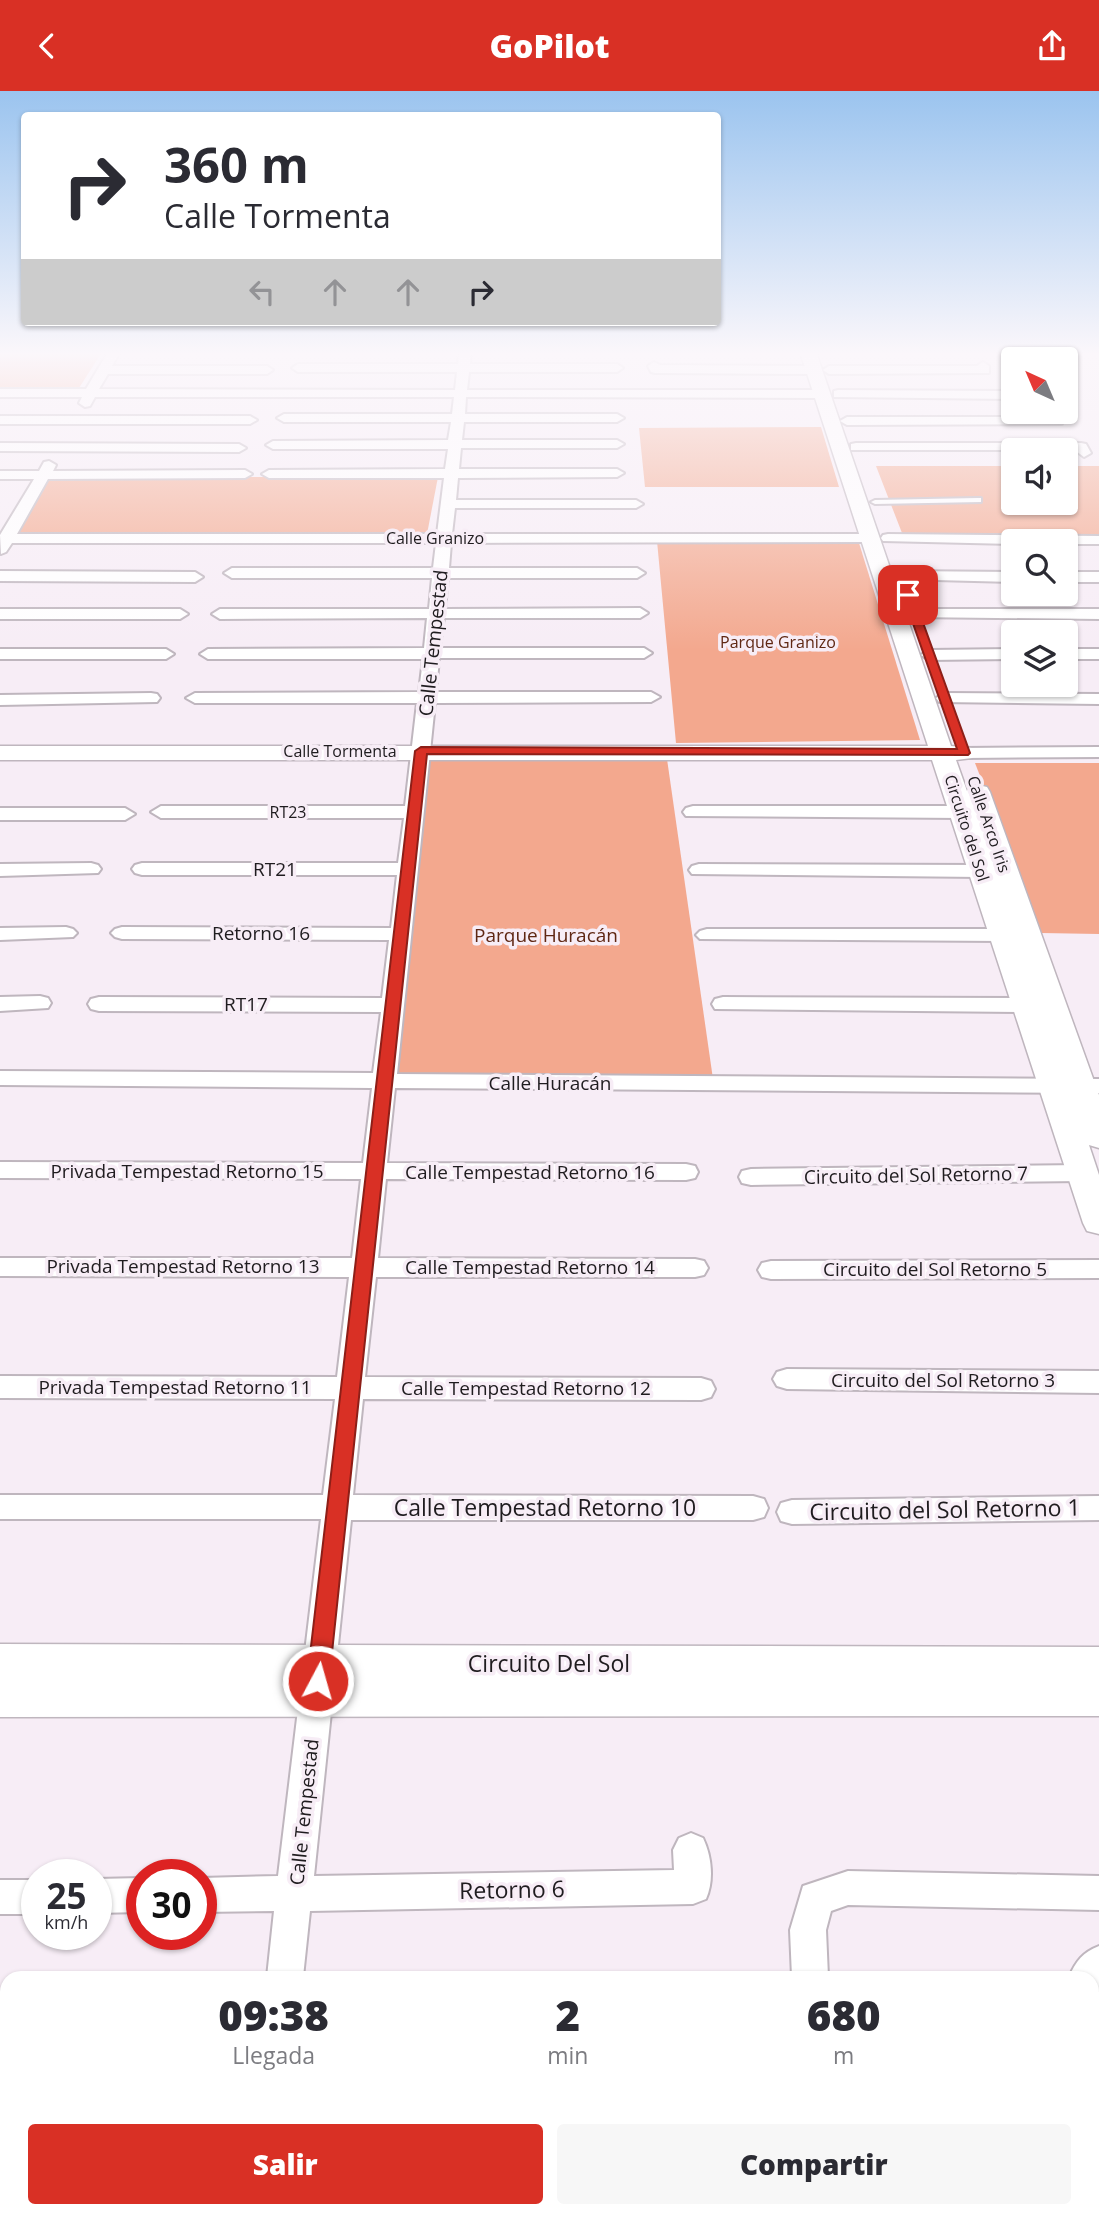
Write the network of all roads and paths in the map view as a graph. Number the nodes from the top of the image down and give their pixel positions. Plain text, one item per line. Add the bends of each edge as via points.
1 (57, 451) edge
2 (454, 451) edge
3 (851, 451) edge
4 (857, 451) edge
5 (452, 473) junction
6 (617, 473) dead end
7 (245, 474) dead end
8 (269, 474) dead end
9 (0, 475) edge
10 (43, 475) junction
11 (865, 489) junction
12 (978, 500) dead end
13 (448, 504) junction
14 (636, 504) dead end
15 (445, 538) junction
16 (879, 538) junction
17 (1099, 540) edge
18 (2, 543) edge
19 (232, 573) dead end
20 (440, 573) junction
21 (637, 573) dead end
22 (0, 576) edge
23 (901, 576) junction
24 (195, 577) dead end
25 (1001, 577) edge
26 (1078, 577) edge
27 (1099, 577) edge
28 (640, 613) dead end
29 (0, 614) edge
30 (180, 614) dead end
31 (220, 614) dead end
32 (436, 614) junction
33 (916, 614) junction
34 (1099, 614) edge
35 (0, 653) edge
36 (644, 653) dead end
37 (166, 654) dead end
38 (208, 654) dead end
39 (432, 654) junction
40 (929, 655) junction
41 (1001, 655) edge
42 (1078, 655) edge
43 (1099, 655) edge
44 (651, 697) dead end
45 (151, 698) dead end
46 (195, 698) dead end
47 (945, 698) junction
48 (427, 699) junction
49 (1099, 699) edge
50 (0, 700) edge
51 (421, 751) junction
52 (1099, 752) edge
53 (0, 753) edge
54 (953, 753) junction
55 (162, 811) dead end
56 (415, 812) junction
57 (962, 812) junction
58 (693, 813) dead end
59 (0, 814) edge
60 (125, 814) dead end
61 (91, 869) dead end
62 (142, 869) dead end
63 (408, 869) junction
64 (0, 870) edge
65 (699, 870) dead end
66 (981, 871) junction
67 (66, 933) dead end
68 (122, 933) dead end
69 (0, 934) edge
70 (401, 934) junction
71 (707, 935) dead end
72 (1003, 935) junction
73 (40, 1003) dead end
74 (0, 1004) edge
75 (99, 1004) dead end
76 (723, 1004) dead end
77 (393, 1005) junction
78 (1026, 1005) junction
79 (0, 1078) edge
80 (384, 1083) junction
81 (1053, 1085) junction
82 (1090, 1086) edge
83 (1099, 1138) edge
84 (0, 1170) edge
85 (374, 1172) junction
86 (686, 1172) dead end
87 (1082, 1174) junction
88 (751, 1177) dead end
89 (1099, 1223) edge
90 (366, 1266) junction
91 (0, 1267) edge
92 (695, 1268) dead end
93 (771, 1269) dead end
94 (1099, 1269) edge
95 (787, 1379) dead end
96 (1099, 1382) edge
97 (0, 1387) edge
98 (350, 1387) junction
99 (701, 1389) dead end
100 (0, 1507) edge
101 (337, 1507) junction
102 (753, 1508) dead end
103 (1099, 1508) edge
104 (792, 1512) dead end
105 (0, 1662) edge
106 (1099, 1665) edge
107 (318, 1681) junction
108 (1099, 1696) edge
109 (0, 1698) edge
110 (691, 1850) dead end
111 (295, 1893) junction
112 (1099, 1893) edge
113 (217, 1895) edge
114 (0, 1897) edge
115 (21, 1897) edge
116 (286, 1971) edge
117 (810, 1971) edge

1 - 10 street
2 - 5 street, Calle Tempestad
3 - 11 street, Circuito del Sol
4 - 11 street
5 - 6 street
5 - 8 street
5 - 13 street, Calle Tempestad
7 - 10 street
9 - 10 street
10 - 18 street via 19,506
11 - 12 lane
11 - 16 street, Circuito del Sol
13 - 14 street
13 - 15 street, Calle Tempestad
15 - 16 street, Calle Granizo
15 - 18 street, Calle Granizo
15 - 20 street, Calle Tempestad
16 - 17 street, Calle Granizo
16 - 23 street, Calle Arco Iris
16 - 54 street, Circuito del Sol
19 - 20 street
20 - 21 street
20 - 32 street, Calle Tempestad
22 - 24 street
23 - 25 street
23 - 33 street, Calle Arco Iris
26 - 27 street
28 - 32 street
29 - 30 street
31 - 32 street
32 - 39 street, Calle Tempestad
33 - 34 street
33 - 40 street, Calle Arco Iris
35 - 37 street
36 - 39 street
38 - 39 street
39 - 48 street, Calle Tempestad
40 - 41 street
40 - 47 street, Calle Arco Iris
42 - 43 street
44 - 48 street
45 - 50 street
46 - 48 street
47 - 49 street
47 - 54 street, Calle Arco Iris
48 - 51 street, Calle Tempestad
51 - 53 street, Calle Tormenta
51 - 54 street, Calle Tormenta
51 - 56 street, Calle Tempestad
52 - 54 street, Calle Tormenta
54 - 57 street, Circuito del Sol
54 - 82 street, Calle Arco Iris
55 - 56 street, RT23
56 - 63 street, Calle Tempestad
57 - 58 street
57 - 66 street, Circuito del Sol
59 - 60 street
61 - 64 street
62 - 63 street, RT21
63 - 70 street, Calle Tempestad
65 - 66 street
66 - 72 street, Circuito del Sol
67 - 69 street
68 - 70 street, Retorno 16
70 - 77 street, Calle Tempestad
71 - 72 street
72 - 78 street, Circuito del Sol
73 - 74 street
75 - 77 street, RT17
76 - 78 street
77 - 80 street, Calle Tempestad
78 - 81 street, Circuito del Sol
79 - 80 street, Calle Huracán
80 - 81 street, Calle Huracán
80 - 85 street, Calle Tempestad
81 - 82 street, Calle Huracán
81 - 87 street, Circuito del Sol
82 - 83 street, Calle Arco Iris
84 - 85 street, Privada Tempestad Retorno 15
85 - 86 street, Calle Tempestad Retorno 16
85 - 90 street, Calle Tempestad
87 - 88 street, Circuito del Sol Retorno 7
87 - 89 street, Circuito del Sol
90 - 91 street, Privada Tempestad Retorno 13
90 - 92 street, Calle Tempestad Retorno 14
90 - 98 street, Calle Tempestad
93 - 94 street, Circuito del Sol Retorno 5
95 - 96 street, Circuito del Sol Retorno 3
97 - 98 street, Privada Tempestad Retorno 11
98 - 99 street, Calle Tempestad Retorno 12
98 - 101 street, Calle Tempestad
100 - 101 street, Calle Tempestad Retorno 10
101 - 102 street, Calle Tempestad Retorno 10
101 - 107 street, Calle Tempestad
103 - 104 street, Circuito del Sol Retorno 1
105 - 107 street, Circuito Del Sol
106 - 107 street, Circuito Del Sol
107 - 108 street, Circuito Del Sol
107 - 109 street, Circuito Del Sol
107 - 111 street, Calle Tempestad
110 - 111 street, Retorno 6 via 693,1887
111 - 113 street
111 - 116 street, Calle Tempestad
112 - 117 street via 848,1888 816,1899 808,1930
114 - 115 street

